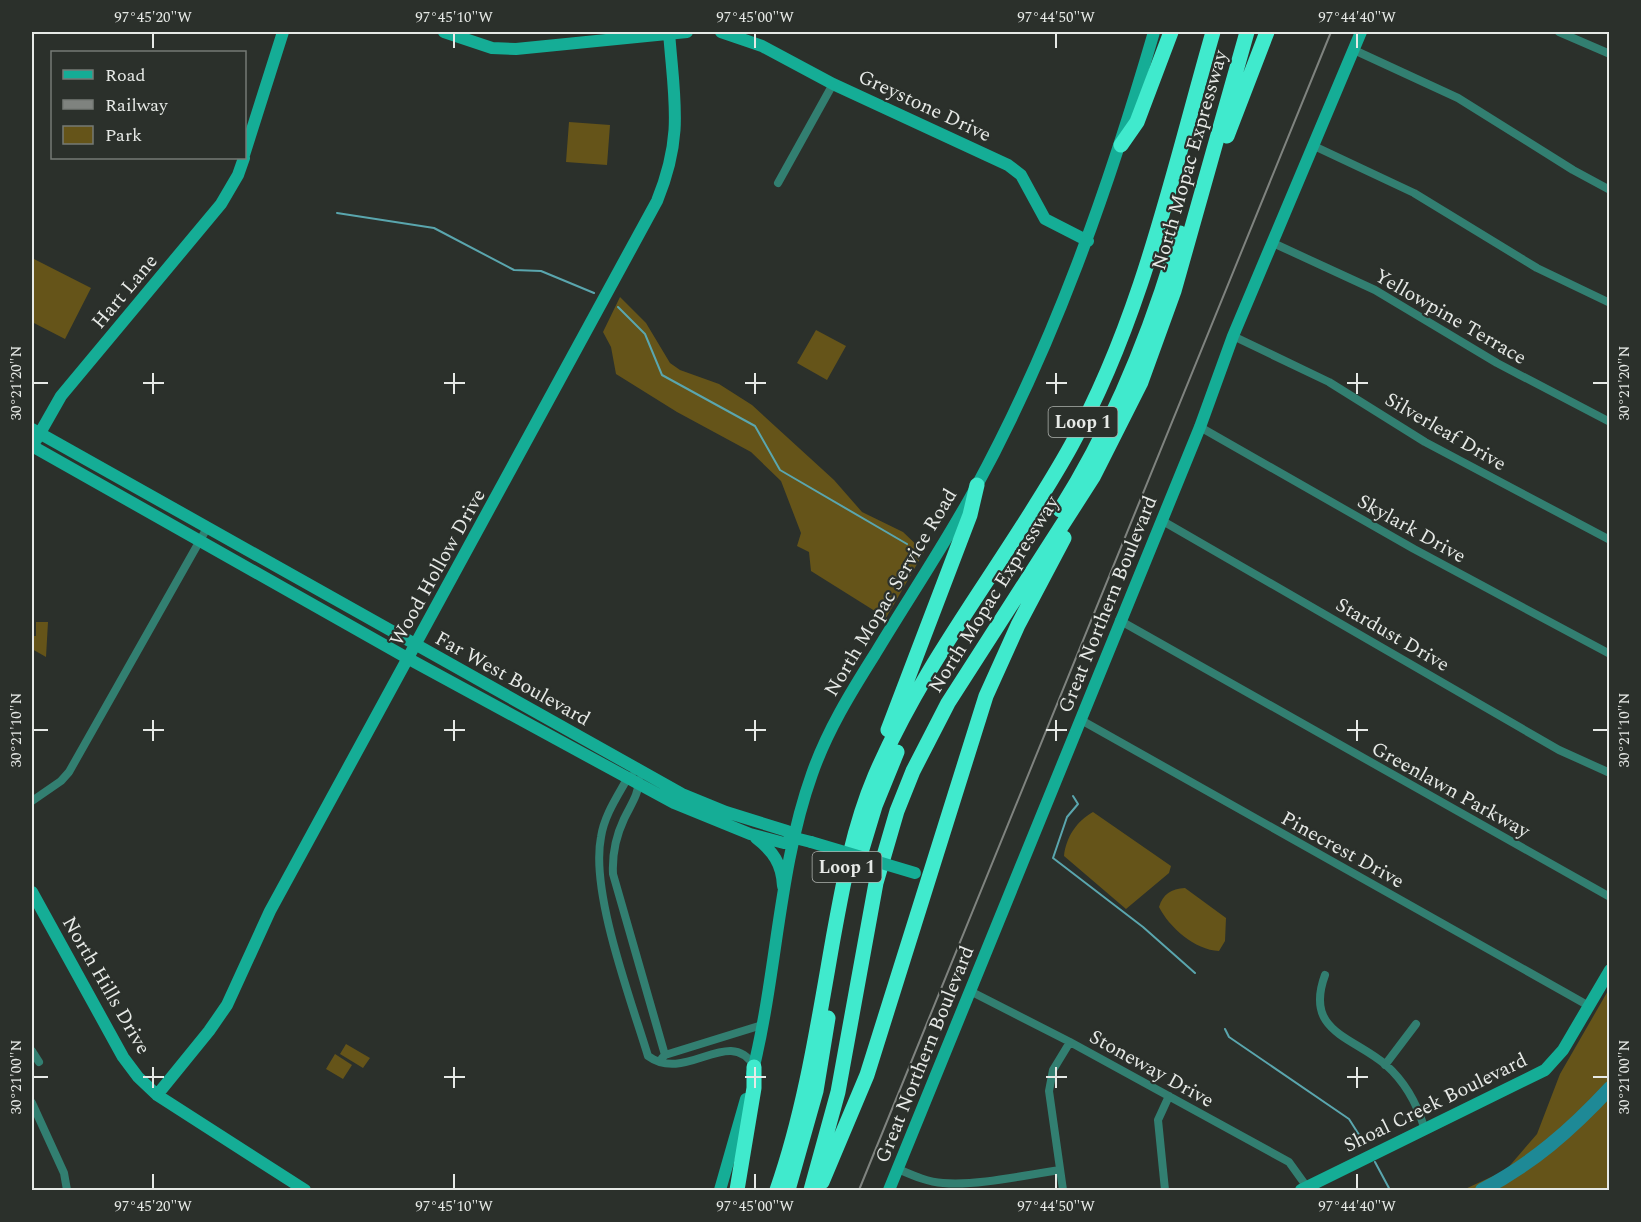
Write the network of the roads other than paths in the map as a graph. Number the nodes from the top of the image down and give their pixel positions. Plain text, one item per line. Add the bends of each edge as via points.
1 (283, 32) edge
2 (444, 32) edge
3 (687, 32) edge
4 (721, 32) edge
5 (1154, 32) edge
6 (1171, 32) edge
7 (1213, 32) edge
8 (1223, 32) edge
9 (1236, 32) edge
10 (1246, 32) edge
11 (1267, 32) edge
12 (1361, 32) edge
13 (1559, 32) edge
14 (669, 33) edge
15 (1354, 50) junction
16 (1610, 54) edge
17 (833, 84) junction
18 (1121, 144) junction
19 (1314, 146) junction
20 (246, 150) edge
21 (243, 159) edge
22 (1209, 163) junction
23 (778, 183) dead end
24 (1610, 190) edge
25 (1088, 241) junction
26 (1273, 243) junction
27 (1610, 303) edge
28 (1233, 336) junction
29 (1610, 422) edge
30 (1200, 427) junction
31 (36, 431) edge
32 (32, 447) edge
33 (1093, 477) junction
34 (977, 485) junction
35 (1161, 520) junction
36 (207, 528) junction
37 (1610, 540) edge
38 (200, 541) junction
39 (1119, 620) junction
40 (416, 646) junction
41 (1610, 654) edge
42 (409, 659) junction
43 (1081, 720) junction
44 (639, 771) junction
45 (1610, 773) edge
46 (874, 778) junction
47 (627, 779) junction
48 (639, 785) junction
49 (32, 801) edge
50 (750, 834) junction
51 (795, 838) junction
52 (922, 874) junction
53 (32, 892) edge
54 (1610, 897) edge
55 (784, 899) junction
56 (624, 916) junction
57 (610, 924) junction
58 (1610, 970) edge
59 (1325, 975) dead end
60 (970, 991) junction
61 (1589, 1006) junction
62 (1416, 1024) dead end
63 (762, 1025) junction
64 (825, 1038) junction
65 (1070, 1042) junction
66 (32, 1051) edge
67 (665, 1054) junction
68 (39, 1062) dead end
69 (658, 1063) junction
70 (1385, 1065) junction
71 (754, 1066) junction
72 (157, 1095) junction
73 (1169, 1096) junction
74 (32, 1103) edge
75 (801, 1106) junction
76 (1424, 1127) junction
77 (898, 1169) junction
78 (1060, 1170) junction
79 (1304, 1189) edge
80 (67, 1191) edge
81 (305, 1191) edge
82 (720, 1191) edge
83 (737, 1191) edge
84 (777, 1191) edge
85 (788, 1191) edge
86 (800, 1191) edge
87 (811, 1191) edge
88 (818, 1191) edge
89 (889, 1191) edge
90 (1063, 1191) edge
91 (1165, 1191) edge

1 - 20 street, Hart Lane
2 - 14 street via 492,48 512,49
3 - 14 street
4 - 17 street, Greystone Drive via 762,46
5 - 18 street, North Mopac Service Road
6 - 18 highway via 1137,122
7 - 46 highway, North Mopac Expressway / Loop 1 via 1137,295 1109,367 1071,446 922,684
8 - 64 highway via 1158,260 1118,373 1053,496 918,711 875,806 851,887
9 - 86 highway via 1171,264 1129,379 1064,503 930,716 891,800 865,885 832,1070
10 - 22 highway, North Mopac Expressway / Loop 1
11 - 22 highway via 1224,143
12 - 15 street, Great Northern Boulevard
13 - 16 street
14 - 40 street, Wood Hollow Drive via 677,130 670,168 657,201
15 - 19 street, Great Northern Boulevard
15 - 24 street via 1458,98
17 - 23 street
17 - 25 street, Greystone Drive via 1008,165 1021,175 1046,219
18 - 25 street, North Mopac Service Road
19 - 26 street, Great Northern Boulevard
19 - 27 street via 1414,194 1537,268
21 - 31 street, Hart Lane via 221,204
22 - 33 highway, North Mopac Expressway / Loop 1 via 1154,348
25 - 34 street, North Mopac Service Road via 1030,380
26 - 28 street, Great Northern Boulevard
26 - 29 street, Yellowpine Terrace via 1375,290 1497,363
28 - 30 street, Great Northern Boulevard
28 - 37 street, Silverleaf Drive via 1329,382 1425,442
30 - 35 street, Great Northern Boulevard
30 - 41 street, Skylark Drive via 1414,549
31 - 32 street, Hart Lane
31 - 36 street, Far West Boulevard
32 - 38 street, Far West Boulevard
33 - 52 highway via 986,696
33 - 87 highway, North Mopac Expressway / Loop 1 via 948,704 897,811 876,883 838,1092
34 - 46 highway via 970,515 882,746
34 - 51 street, North Mopac Service Road via 838,716 812,774
35 - 39 street, Great Northern Boulevard
35 - 45 street, Stardust Drive via 1559,750
36 - 38 street
36 - 40 street, Far West Boulevard
38 - 42 street, Far West Boulevard
38 - 49 street via 69,772
39 - 43 street, Great Northern Boulevard
39 - 54 street, Greenlawn Parkway
40 - 42 street, Wood Hollow Drive
40 - 44 street, Far West Boulevard
42 - 47 street, Far West Boulevard
42 - 72 street, Wood Hollow Drive via 270,911 227,1005
43 - 60 street, Great Northern Boulevard
43 - 61 street, Pinecrest Drive
44 - 47 street
44 - 48 street
44 - 51 street, Far West Boulevard via 682,794 787,831
46 - 75 highway, North Mopac Expressway / Loop 1 via 844,877
47 - 48 street, Far West Boulevard
47 - 57 street via 601,837 599,872
48 - 50 street, Far West Boulevard via 713,821
48 - 56 street via 619,831 613,859
50 - 51 street, Far West Boulevard via 784,843
50 - 55 street via 777,860 783,876
51 - 52 street, Far West Boulevard, bridge
51 - 55 street, North Mopac Service Road
52 - 88 highway via 867,1074
53 - 72 street, North Hills Drive via 123,1057
55 - 63 street, North Mopac Service Road
56 - 57 street
56 - 67 street
57 - 69 street via 648,1056
58 - 61 street, Shoal Creek Boulevard
59 - 70 street via 1319,989 1325,1023
60 - 65 street, Stoneway Drive
60 - 77 street, Great Northern Boulevard
61 - 76 street, Shoal Creek Boulevard via 1557,1059 1545,1070
62 - 70 street
63 - 67 street
63 - 71 street, North Mopac Service Road
64 - 75 highway via 813,1084
64 - 85 highway via 816,1091
65 - 73 street, Stoneway Drive
65 - 78 street via 1053,1070 1049,1092
66 - 68 street
67 - 69 street
69 - 71 street via 674,1065 735,1050 747,1055
70 - 76 street via 1402,1082
71 - 82 street, North Mopac Service Road
71 - 83 highway
72 - 81 street, North Hills Drive
73 - 79 street, Stoneway Drive via 1289,1162
73 - 91 street via 1158,1120
74 - 80 street via 64,1173
75 - 84 highway, North Mopac Expressway / Loop 1
76 - 79 street, Shoal Creek Boulevard
77 - 78 street via 944,1183
77 - 89 street, Great Northern Boulevard
78 - 90 street

